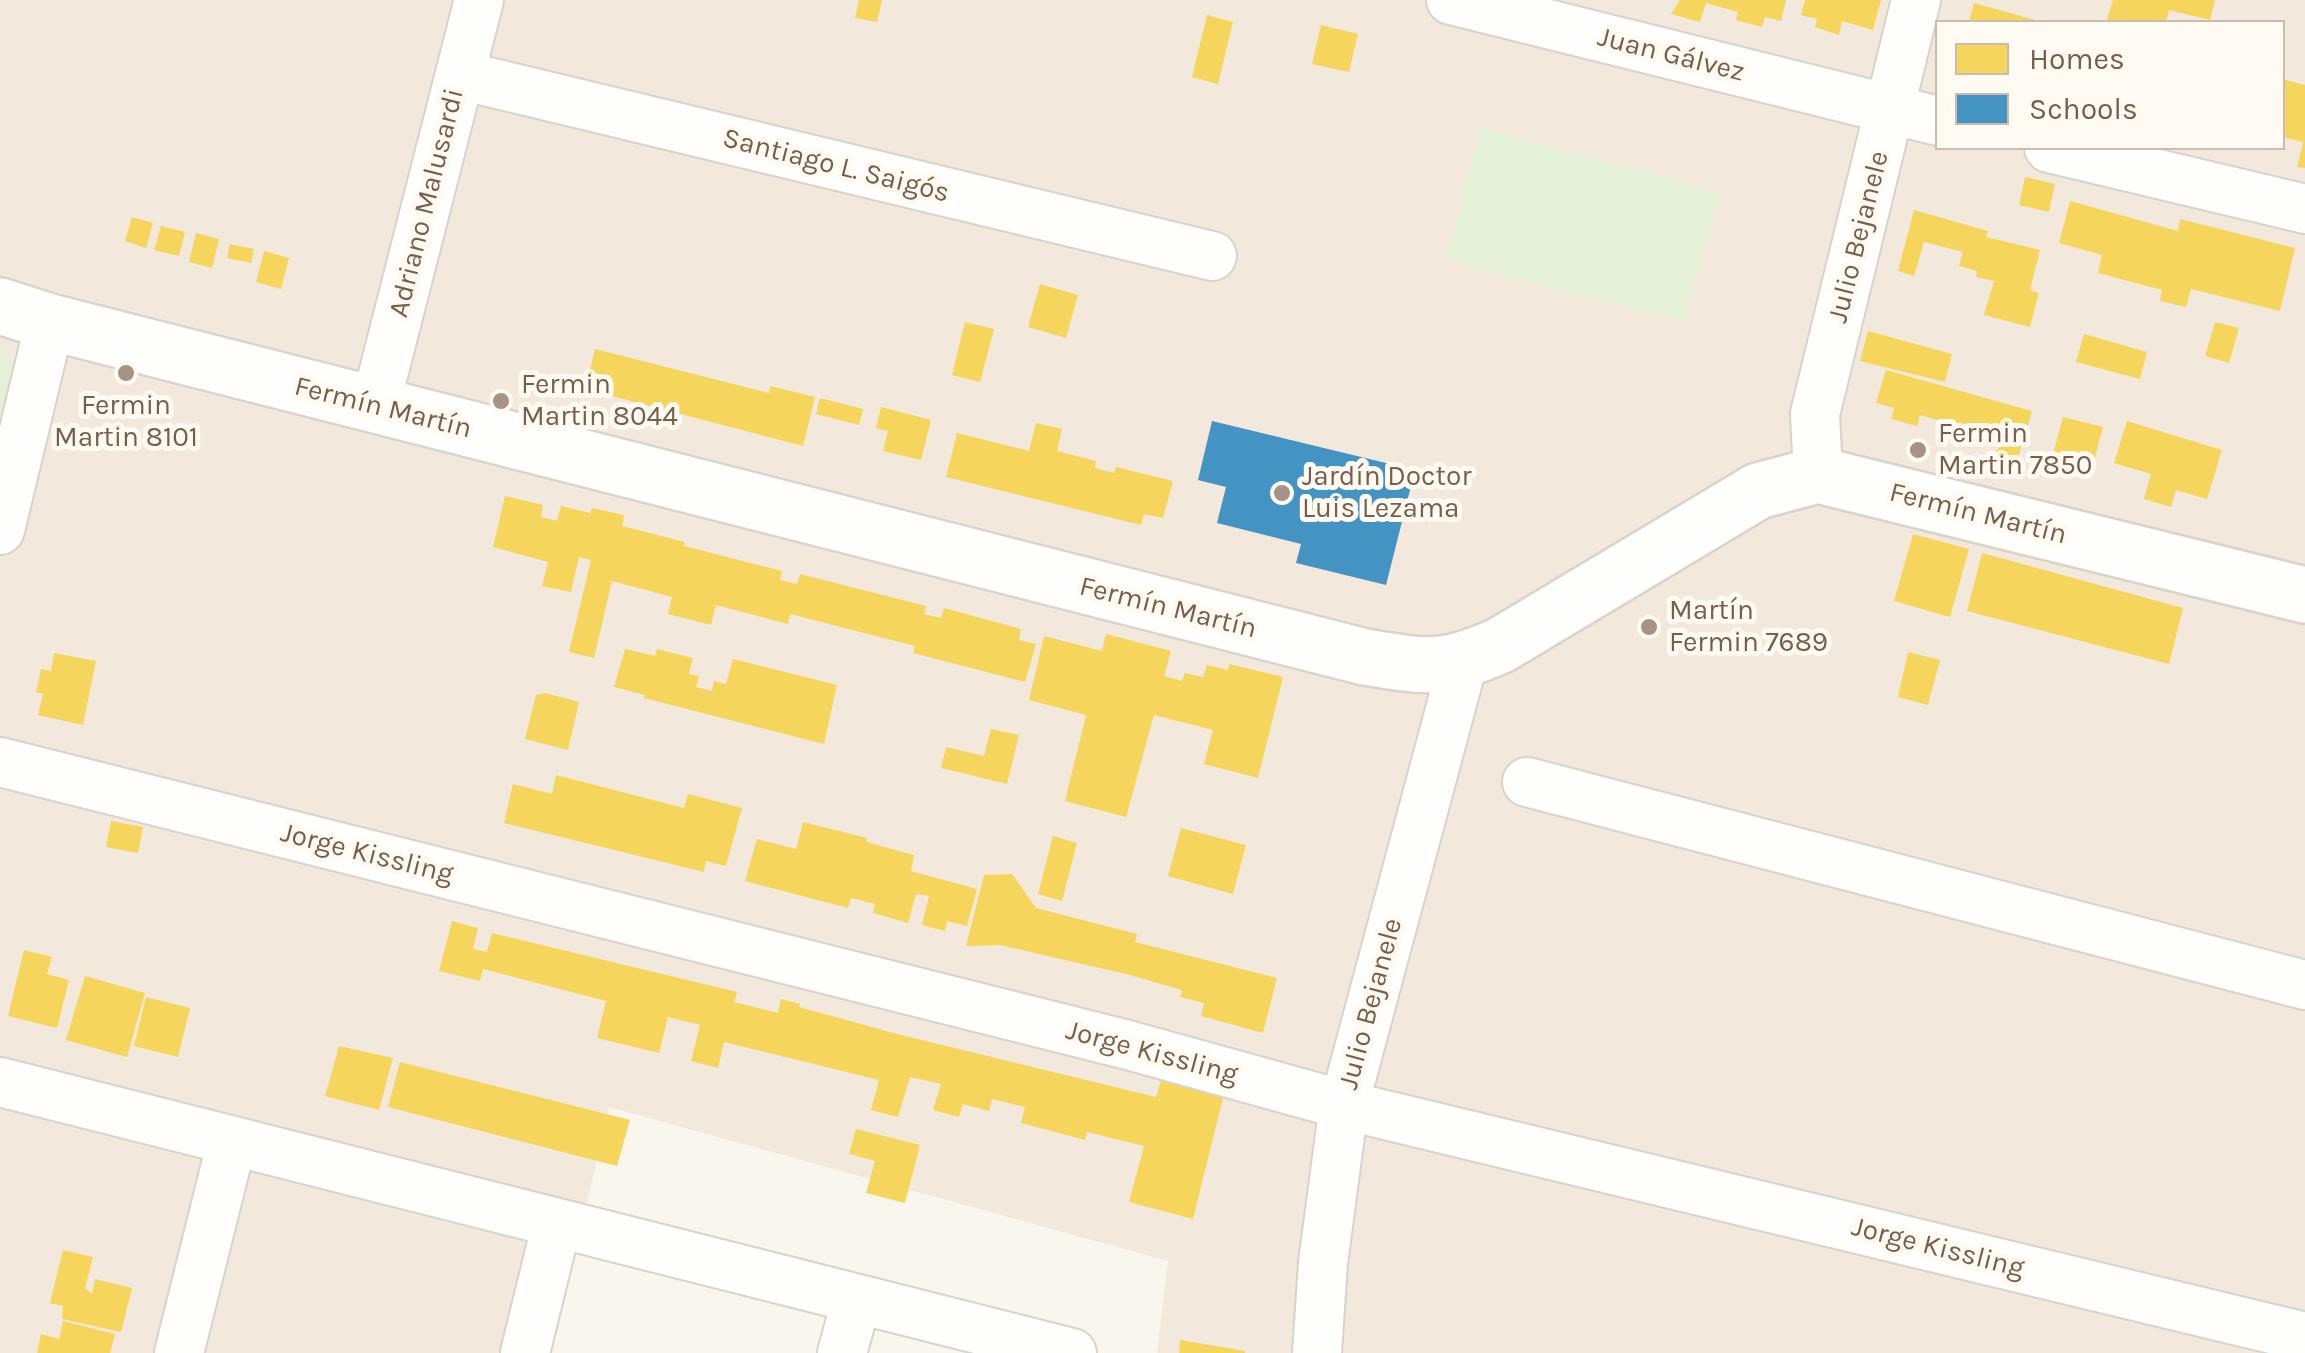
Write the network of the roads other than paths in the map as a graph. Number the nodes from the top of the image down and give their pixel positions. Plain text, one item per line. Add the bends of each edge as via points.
1 (479, 0) edge
2 (1451, 0) edge
3 (1916, 0) edge
4 (460, 75) junction
5 (1890, 109) junction
6 (1935, 120) edge
7 (2057, 150) edge
8 (2305, 209) edge
9 (1212, 256) dead end
10 (25, 314) edge
11 (376, 406) junction
12 (1818, 475) junction
13 (0, 530) edge
14 (2305, 595) edge
15 (1464, 662) junction
16 (0, 762) edge
17 (1527, 782) dead end
18 (2305, 985) edge
19 (0, 1082) edge
20 (1344, 1106) junction
21 (232, 1141) junction
22 (558, 1223) junction
23 (857, 1300) junction
24 (2305, 1338) edge
25 (179, 1353) edge
26 (525, 1353) edge
27 (842, 1353) edge
28 (1072, 1353) edge
29 (1317, 1353) edge

1 - 4 street, Adriano Malusardi
2 - 5 street, Juan Gálvez
3 - 5 street, Julio Bejanele
4 - 9 street, Santiago L. Saigós
4 - 11 street, Adriano Malusardi
5 - 6 street, Juan Gálvez
5 - 12 street, Julio Bejanele via 1815,414
7 - 8 street
10 - 11 main road, Fermín Martín
10 - 13 street
11 - 15 main road, Fermín Martín via 1365,658 1414,666
12 - 14 main road, Fermín Martín
12 - 15 main road, Fermín Martín via 1758,491
15 - 20 street, Julio Bejanele
16 - 20 street, Jorge Kissling via 1128,1045
17 - 18 street
19 - 21 street
20 - 24 street, Jorge Kissling
20 - 29 street, Julio Bejanele
21 - 22 street
21 - 25 street
22 - 23 street
22 - 26 street
23 - 27 street
23 - 28 street

